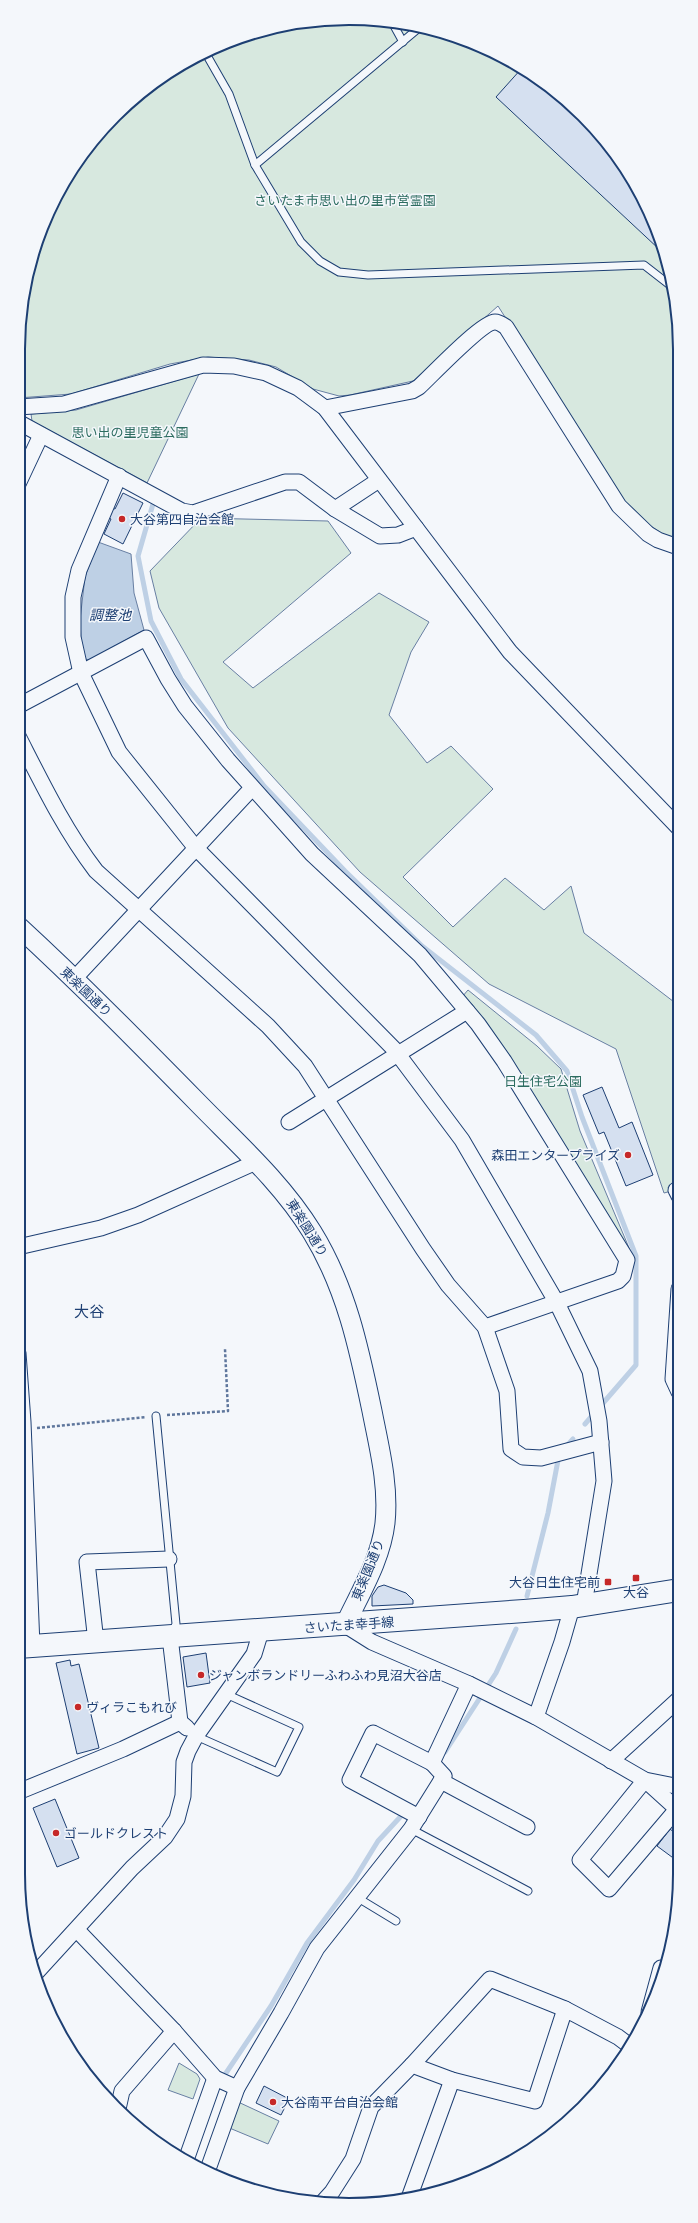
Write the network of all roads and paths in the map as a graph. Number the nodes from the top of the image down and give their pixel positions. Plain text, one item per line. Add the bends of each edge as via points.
1 (395, 29) edge
2 (414, 32) edge
3 (402, 42) junction
4 (208, 57) edge
5 (255, 165) junction
6 (666, 282) edge
7 (25, 407) edge
8 (325, 408) junction
9 (25, 426) edge
10 (41, 435) junction
11 (25, 469) edge
12 (120, 476) junction
13 (379, 480) junction
14 (335, 509) junction
15 (416, 528) junction
16 (673, 545) edge
17 (81, 673) junction
18 (25, 702) edge
19 (25, 750) edge
20 (252, 788) junction
21 (673, 822) edge
22 (195, 848) junction
23 (140, 910) junction
24 (25, 934) edge
25 (74, 979) junction
26 (467, 1011) junction
27 (398, 1054) junction
28 (326, 1099) junction
29 (289, 1122) dead end
30 (256, 1162) junction
31 (25, 1245) edge
32 (557, 1303) junction
33 (486, 1327) junction
34 (156, 1416) dead end
35 (601, 1442) junction
36 (169, 1559) junction
37 (673, 1591) edge
38 (578, 1606) junction
39 (345, 1625) junction
40 (261, 1631) junction
41 (170, 1637) junction
42 (96, 1642) junction
43 (25, 1647) edge
44 (480, 1689) junction
45 (226, 1694) junction
46 (673, 1704) edge
47 (536, 1717) junction
48 (180, 1722) junction
49 (196, 1736) junction
50 (611, 1761) junction
51 (432, 1763) junction
52 (645, 1780) junction
53 (441, 1781) junction
54 (673, 1786) edge
55 (25, 1789) edge
56 (673, 1805) edge
57 (673, 1816) edge
58 (415, 1823) junction
59 (527, 1827) dead end
60 (528, 1891) dead end
61 (358, 1898) junction
62 (396, 1921) dead end
63 (77, 1930) junction
64 (39, 1969) edge
65 (565, 2009) junction
66 (174, 2032) junction
67 (626, 2043) edge
68 (412, 2065) junction
69 (452, 2080) junction
70 (224, 2082) junction
71 (119, 2102) edge
72 (188, 2156) edge
73 (208, 2166) edge
74 (411, 2192) edge
75 (327, 2197) edge

1 - 3 lane
2 - 3 lane
3 - 5 lane
4 - 5 lane via 229,94
5 - 6 lane via 301,242 320,261 339,272 368,274 644,266
7 - 8 street via 64,404 203,366 234,366 266,373 298,388
8 - 13 street
8 - 16 street via 412,391 481,328 494,322 500,323 506,327 619,506 648,534
9 - 10 street
10 - 11 street
10 - 12 street
12 - 14 street via 182,511 193,514 285,482 299,482
12 - 17 street via 78,570 73,597 73,637
13 - 14 street
13 - 15 street
14 - 15 street via 380,536 398,535
15 - 21 street via 510,652
17 - 18 street
17 - 20 street via 146,638 185,706
17 - 22 street via 119,752
19 - 23 street via 54,808 80,851 96,871
20 - 22 street
20 - 26 street via 312,854 420,955
22 - 23 street
22 - 27 street
23 - 25 street
23 - 28 street via 268,1026 305,1066
24 - 25 street, 東楽園通り
25 - 30 street, 東楽園通り
26 - 27 street
26 - 32 street via 504,1061 627,1260 623,1276 618,1282
27 - 28 street
27 - 32 street via 462,1140
28 - 29 street
28 - 33 street via 448,1285
30 - 31 street via 138,1215 101,1228
30 - 39 street, 東楽園通り via 280,1188 312,1233 344,1297 361,1356 381,1457 386,1498 385,1524 371,1568
32 - 33 street
32 - 35 street via 590,1371
33 - 35 street via 507,1391 511,1449 523,1457 541,1458
34 - 36 lane
35 - 38 street via 604,1482
36 - 41 lane via 176,1624
36 - 42 street via 87,1562
37 - 38 main road, さいたま幸手線
38 - 39 main road, さいたま幸手線
38 - 47 street via 562,1642
39 - 40 main road, さいたま幸手線
39 - 44 street via 372,1642
40 - 41 main road, さいたま幸手線
40 - 45 street via 254,1654
41 - 42 main road, さいたま幸手線
41 - 48 street
42 - 43 main road, さいたま幸手線
44 - 47 street
44 - 51 street
45 - 49 street
45 - 49 lane via 299,1728 277,1772
46 - 50 street
47 - 50 street
48 - 49 street
48 - 55 street via 123,1749
49 - 63 street via 184,1762 183,1796 177,1819 165,1837 132,1868
50 - 52 street
51 - 53 street via 444,1776
51 - 58 street via 373,1733 350,1780
52 - 54 street
52 - 56 street
52 - 57 street via 580,1860 608,1889
53 - 58 street
53 - 59 street
58 - 60 lane
58 - 61 street
61 - 62 lane
61 - 70 street via 317,1948 281,2014
63 - 64 street
63 - 66 street
65 - 67 street
65 - 68 street via 490,1979
65 - 69 street via 535,2101
66 - 70 street
66 - 71 street via 122,2091
68 - 69 street
68 - 75 street via 371,2107 353,2159
69 - 74 street
70 - 72 street
70 - 73 street

